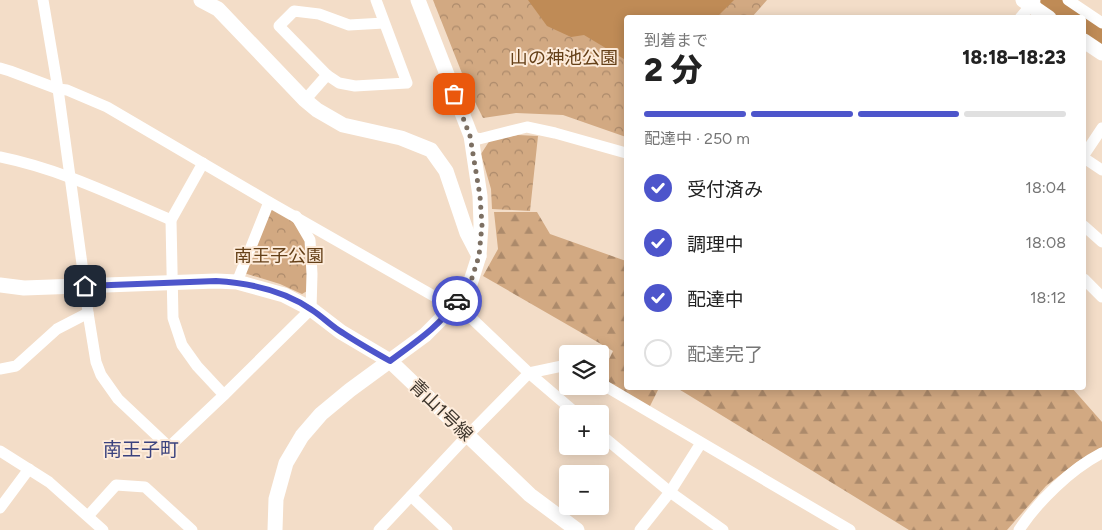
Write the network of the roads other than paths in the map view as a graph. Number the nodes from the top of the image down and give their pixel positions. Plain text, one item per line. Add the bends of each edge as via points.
1 (44, 0) edge
2 (201, 0) edge
3 (376, 0) edge
4 (418, 0) edge
5 (1068, 0) edge
6 (1030, 2) edge
7 (1022, 15) edge
8 (1045, 15) edge
9 (384, 23) junction
10 (1102, 23) edge
11 (1086, 42) edge
12 (1102, 53) edge
13 (0, 68) edge
14 (327, 76) junction
15 (58, 89) junction
16 (305, 100) junction
17 (1102, 128) edge
18 (470, 136) junction
19 (624, 152) edge
20 (1086, 153) edge
21 (0, 157) edge
22 (1086, 158) edge
23 (203, 163) junction
24 (1102, 170) edge
25 (71, 177) junction
26 (269, 202) junction
27 (296, 216) junction
28 (171, 220) junction
29 (1086, 228) edge
30 (1102, 242) edge
31 (479, 256) junction
32 (1086, 281) edge
33 (237, 282) junction
34 (171, 283) junction
35 (0, 286) edge
36 (85, 286) junction
37 (1102, 297) edge
38 (453, 307) junction
39 (311, 309) junction
40 (88, 313) junction
41 (390, 361) junction
42 (559, 367) edge
43 (0, 369) edge
44 (529, 374) junction
45 (609, 387) edge
46 (224, 395) junction
47 (566, 405) edge
48 (468, 436) junction
49 (609, 441) edge
50 (701, 443) junction
51 (0, 451) edge
52 (1102, 453) edge
53 (29, 470) junction
54 (670, 492) junction
55 (411, 496) junction
56 (0, 508) edge
57 (88, 516) junction
58 (103, 530) edge
59 (192, 530) edge
60 (276, 530) edge
61 (379, 530) edge
62 (447, 530) edge
63 (577, 530) edge
64 (640, 530) edge
65 (723, 530) edge
66 (850, 530) edge
67 (1019, 530) edge

1 - 15 street
2 - 16 street via 218,9
3 - 9 street
4 - 18 street
5 - 10 street
6 - 7 street
6 - 8 street
9 - 14 street via 407,83 355,86 339,83
9 - 14 street via 349,26 319,14 294,11 279,26
11 - 12 street
13 - 15 street
14 - 16 street
15 - 23 street via 107,107
15 - 25 street
16 - 31 street via 343,124 400,138 432,150 446,171 467,233
17 - 20 street
18 - 19 street via 479,138 527,127
18 - 31 street via 480,196
21 - 25 street
22 - 24 street
23 - 26 street
23 - 28 street
25 - 28 street
25 - 36 street
26 - 27 street
26 - 33 street
27 - 38 street
27 - 39 street via 310,240
28 - 34 street
29 - 30 street
31 - 38 street via 470,284
32 - 37 street
33 - 34 street, 青山1号線
33 - 39 street, 青山1号線 via 284,295
34 - 36 street, 青山1号線
34 - 46 street via 173,318 182,345
35 - 36 street, 青山1号線
36 - 40 street
38 - 41 street via 425,335
38 - 44 street via 465,312
39 - 41 street, 青山1号線 via 341,332
39 - 46 street
40 - 43 street via 56,329 16,366
40 - 46 street via 101,375 118,399 169,447
41 - 48 street, 青山1号線
41 - 60 street via 321,414 302,436 286,463 276,499
42 - 44 street
44 - 47 street
44 - 48 street
45 - 50 street
48 - 55 street
48 - 63 street, 青山1号線 via 530,495
49 - 54 street
50 - 54 street
50 - 66 street
51 - 53 street
52 - 67 street via 1043,499
53 - 56 street
53 - 57 street via 49,482
54 - 64 street
54 - 65 street
55 - 61 street
55 - 62 street
57 - 58 street
57 - 59 street via 116,485 144,487

